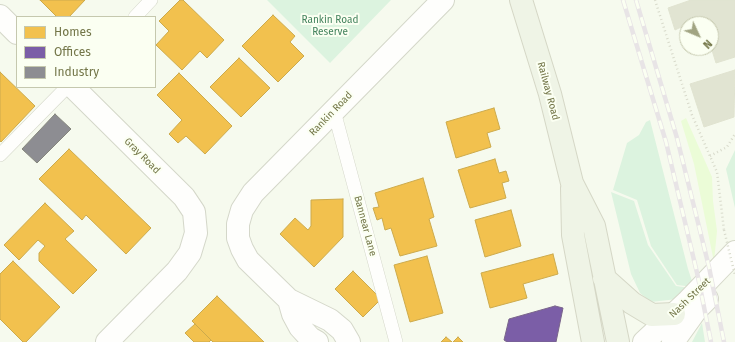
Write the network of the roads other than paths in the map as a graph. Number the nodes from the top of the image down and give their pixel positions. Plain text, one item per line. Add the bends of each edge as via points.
1 (151, 0) edge
2 (443, 0) edge
3 (521, 0) edge
4 (0, 16) edge
5 (136, 16) edge
6 (16, 32) edge
7 (66, 88) edge
8 (74, 88) edge
9 (334, 111) junction
10 (0, 155) edge
11 (572, 183) junction
12 (735, 252) edge
13 (735, 274) edge
14 (604, 278) junction
15 (289, 300) junction
16 (674, 314) junction
17 (106, 342) edge
18 (317, 342) edge
19 (349, 342) edge
20 (396, 342) edge
21 (593, 342) edge
22 (618, 342) edge
23 (644, 342) edge
24 (673, 342) edge

1 - 5 lane
2 - 9 street, Rankin Road
3 - 11 main road, Railway Road via 550,94
4 - 6 street
7 - 10 lane
8 - 17 street, Gray Road via 184,197 194,212 196,233 190,253 177,271
9 - 15 street, Rankin Road via 253,193 242,210 238,224 238,238 248,260
9 - 20 lane, Bannear Lane
11 - 14 main road, Railway Road via 594,226
11 - 21 main road, Railway Road via 572,235
12 - 16 street, Nash Street
13 - 24 street, Nash Street via 696,310
14 - 16 main road via 632,303 652,316
14 - 22 main road, Railway Road
15 - 18 street via 300,327
15 - 19 street via 330,320 342,330
16 - 23 street, Nash Street

